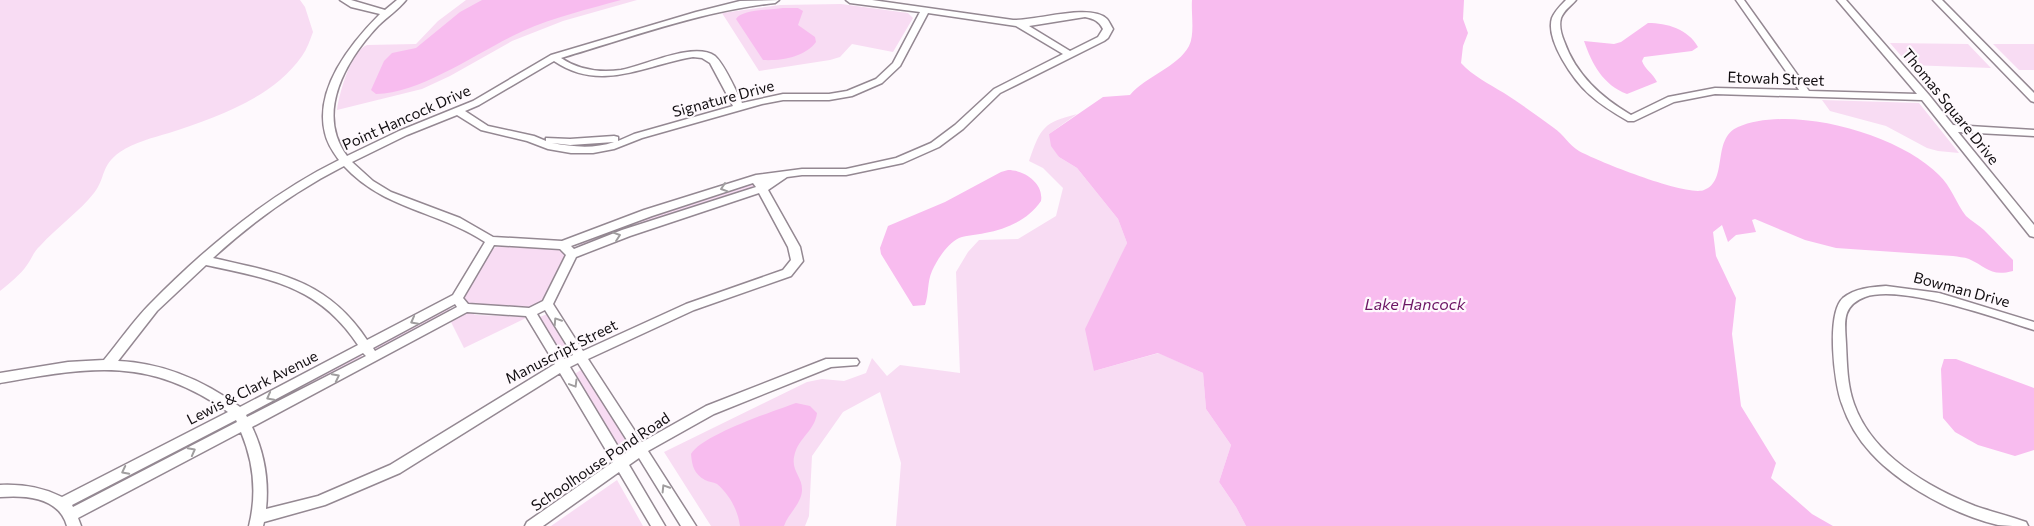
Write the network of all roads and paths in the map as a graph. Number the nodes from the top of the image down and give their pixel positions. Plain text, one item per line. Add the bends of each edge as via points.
1 (344, 0) edge
2 (402, 0) edge
3 (775, 0) edge
4 (850, 0) edge
5 (1572, 0) edge
6 (1740, 0) edge
7 (1841, 0) edge
8 (1937, 0) edge
9 (740, 2) edge
10 (925, 11) junction
11 (386, 13) junction
12 (1018, 23) junction
13 (1069, 54) junction
14 (554, 57) junction
15 (1806, 94) junction
16 (1926, 98) junction
17 (2034, 99) edge
18 (739, 107) junction
19 (458, 111) junction
20 (1950, 128) junction
21 (2034, 133) edge
22 (344, 161) junction
23 (758, 183) junction
24 (2032, 228) edge
25 (491, 241) junction
26 (563, 245) junction
27 (572, 254) junction
28 (204, 260) junction
29 (461, 303) junction
30 (547, 304) junction
31 (530, 312) junction
32 (2034, 326) edge
33 (366, 347) junction
34 (372, 358) junction
35 (582, 358) junction
36 (853, 362) dead end
37 (108, 364) junction
38 (563, 365) junction
39 (0, 378) edge
40 (241, 418) junction
41 (640, 450) junction
42 (621, 463) junction
43 (0, 491) edge
44 (62, 503) junction
45 (73, 520) edge
46 (257, 522) edge
47 (532, 526) edge
48 (658, 526) edge
49 (689, 526) edge
50 (2020, 526) edge

1 - 11 street
2 - 11 street
3 - 9 street, Point Hancock Drive
4 - 10 street
5 - 15 street, Etowah Street via 1556,20 1558,38 1571,65 1586,87 1631,119 1671,99 1715,91
6 - 15 street
7 - 16 street, Thomas Square Drive
8 - 17 street
9 - 14 street, Point Hancock Drive
10 - 12 street
10 - 18 street, Signature Drive via 897,64 879,81 850,94 783,97
11 - 22 street via 360,43 337,78 331,95 329,133
12 - 13 street
12 - 13 street via 1082,14 1093,15 1106,23 1105,36
13 - 23 street via 997,91 935,145 899,161 846,172 788,173
14 - 18 street via 567,67 593,73 619,73 703,54 712,58
14 - 19 street, Point Hancock Drive
15 - 16 street, Etowah Street
16 - 20 street, Thomas Square Drive
18 - 19 street, Signature Drive via 614,146 586,150 548,146 530,138 485,128
19 - 22 street, Point Hancock Drive
20 - 21 street
20 - 24 street, Thomas Square Drive
22 - 25 street via 386,195 446,216 473,228
22 - 28 street, Point Hancock Drive via 262,212
23 -> 26 street via 648,213
27 -> 23 street
23 - 35 street, Manuscript Street via 794,247 797,261 787,273 690,307
25 - 26 street
25 - 29 street
26 - 27 street
27 - 30 street
28 - 33 street via 290,281 320,295 338,309
28 - 37 street, Point Hancock Drive via 153,308
29 - 31 street
29 -> 33 street, Lewis & Clark Avenue
29 - 34 street, Lewis & Clark Avenue
30 - 31 street
35 -> 30 street
31 - 38 street
32 - 50 street, Bowman Drive via 1929,295 1890,289 1856,295 1847,301 1839,321 1846,399 1856,423 1871,442 1889,461 1930,491 1966,508
33 - 34 street
33 -> 40 street, Lewis & Clark Avenue
40 -> 34 street, Lewis & Clark Avenue
35 - 38 street, Manuscript Street
35 - 41 street
36 - 41 street, Schoolhouse Pond Road via 830,362 768,386 710,410
37 - 39 street
37 - 40 street via 148,368 187,381 211,393
38 -> 42 street
38 - 46 street, Manuscript Street via 395,469 320,501
40 -> 44 street, Lewis & Clark Avenue
45 -> 40 street, Lewis & Clark Avenue
40 - 46 street via 255,449 260,476
41 - 42 street, Schoolhouse Pond Road
49 -> 41 street
42 - 47 street, Schoolhouse Pond Road
42 - 48 street
43 - 44 street via 30,492
44 - 45 street

